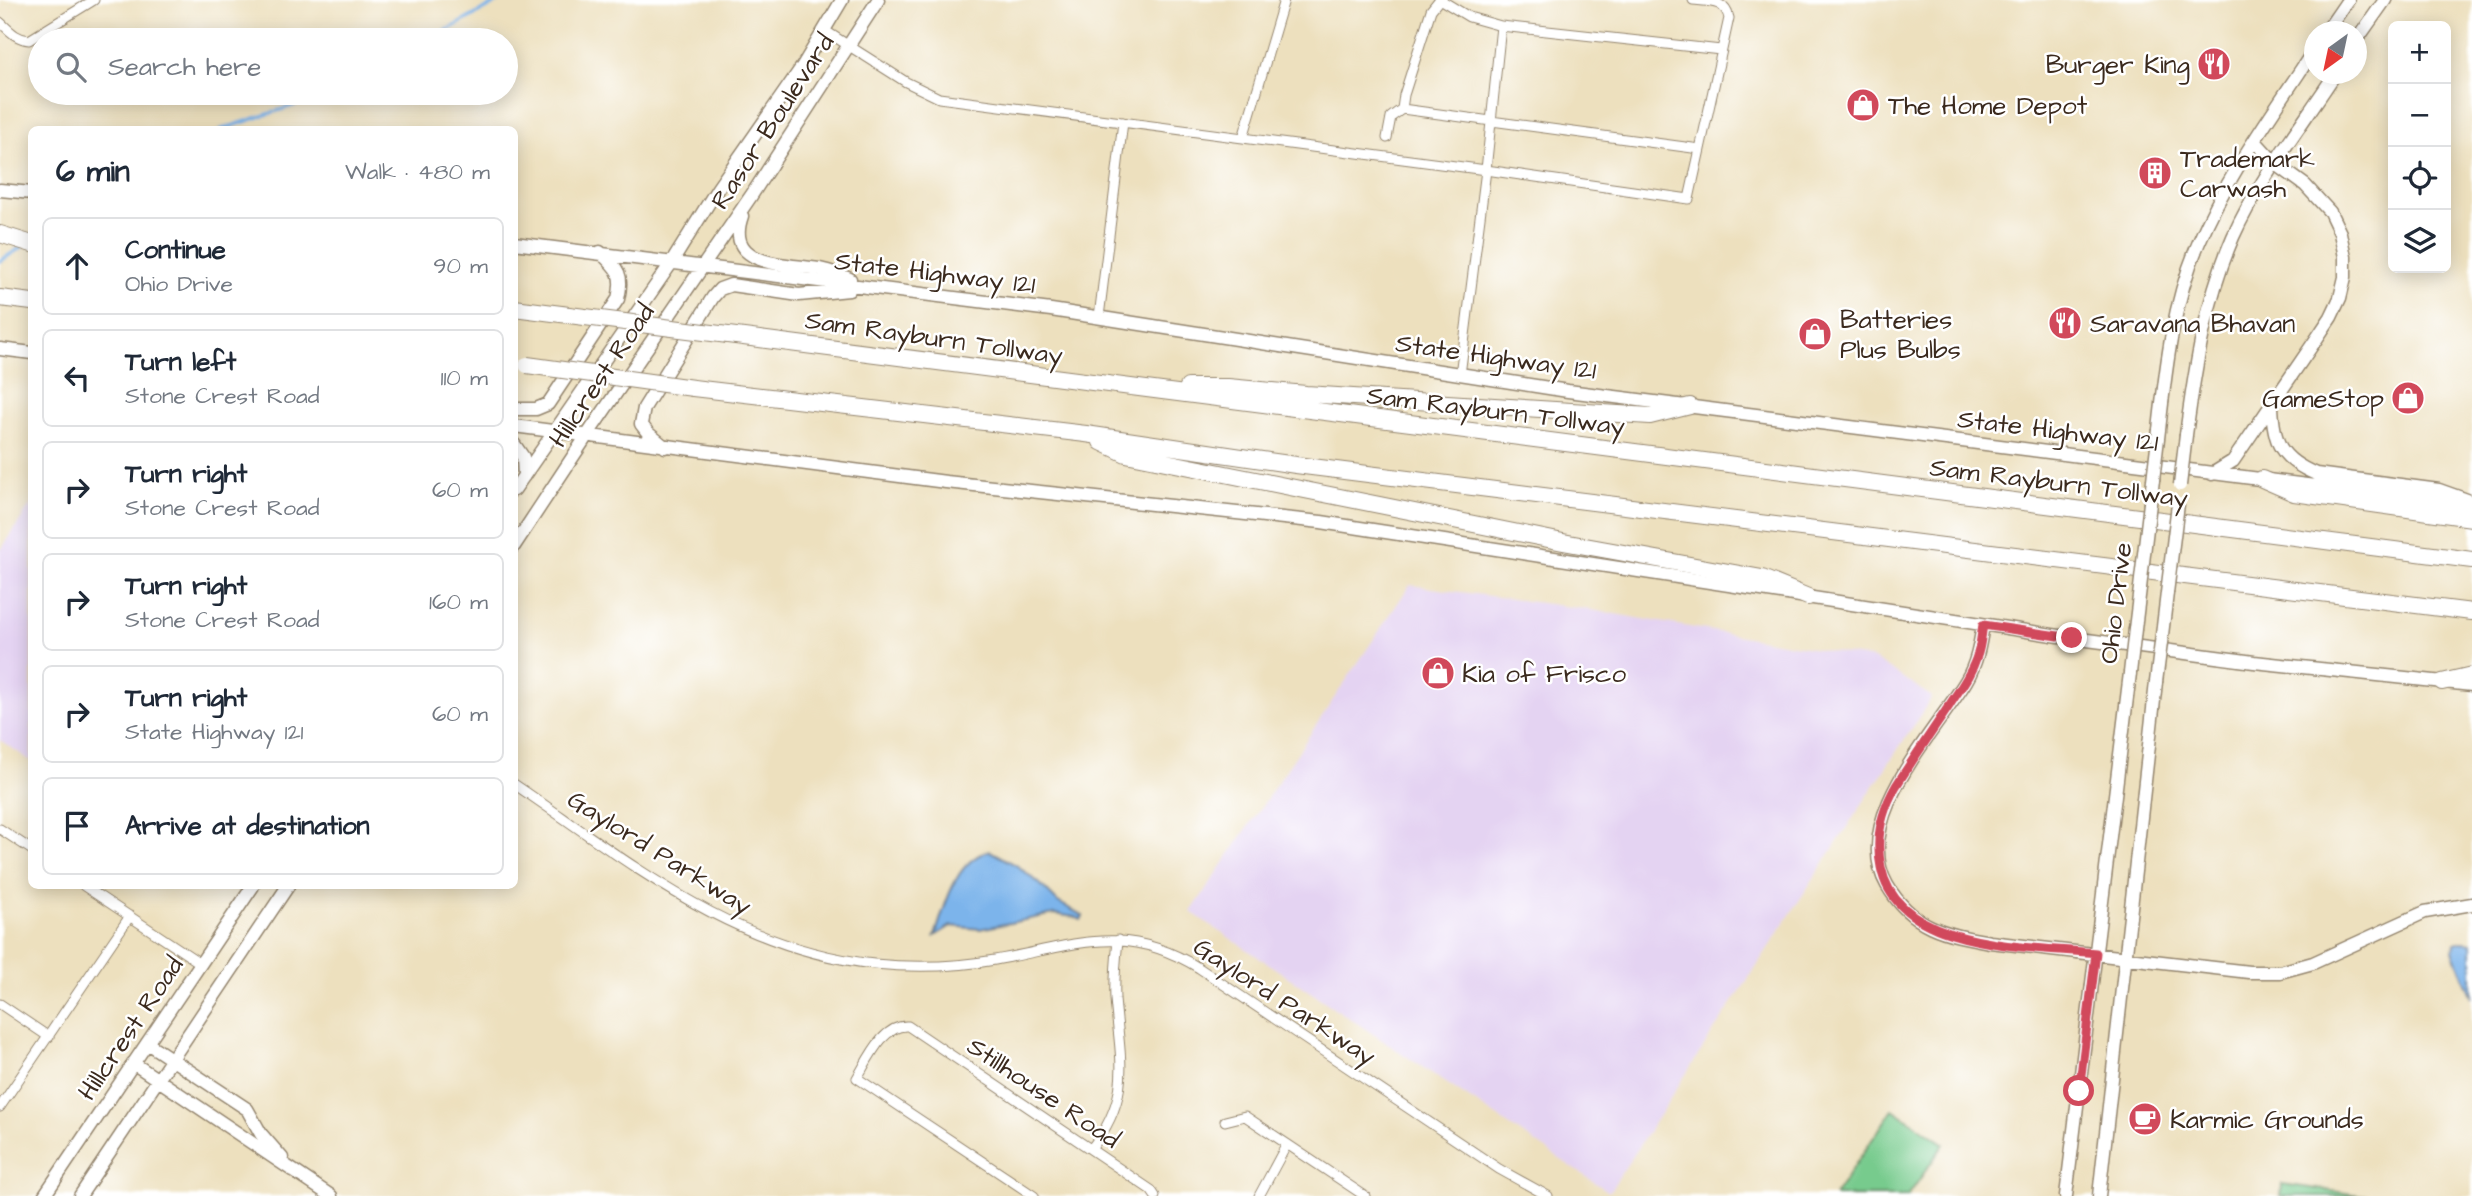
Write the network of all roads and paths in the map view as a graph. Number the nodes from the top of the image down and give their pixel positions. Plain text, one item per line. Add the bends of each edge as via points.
1 (94, 0) edge
2 (842, 0) edge
3 (878, 0) edge
4 (1284, 0) edge
5 (1440, 0) edge
6 (1693, 0) edge
7 (2347, 0) edge
8 (2385, 0) edge
9 (2333, 21) edge
10 (0, 22) edge
11 (1501, 26) junction
12 (2367, 26) edge
13 (50, 28) edge
14 (824, 30) junction
15 (28, 38) edge
16 (849, 45) junction
17 (1721, 50) junction
18 (2304, 67) edge
19 (2328, 84) edge
20 (1402, 109) junction
21 (1123, 122) junction
22 (1492, 123) junction
23 (1243, 138) junction
24 (1387, 138) dead end
25 (2251, 147) junction
26 (1700, 149) junction
27 (2276, 164) junction
28 (1486, 170) junction
29 (0, 190) edge
30 (28, 193) edge
31 (749, 200) junction
32 (0, 234) edge
33 (0, 242) edge
34 (518, 243) edge
35 (28, 244) edge
36 (28, 245) edge
37 (600, 252) junction
38 (672, 262) junction
39 (703, 266) junction
40 (874, 287) junction
41 (0, 298) edge
42 (28, 302) edge
43 (28, 302) edge
44 (0, 304) edge
45 (518, 309) edge
46 (1099, 317) junction
47 (0, 349) edge
48 (28, 353) edge
49 (521, 364) edge
50 (1460, 374) junction
51 (1136, 389) junction
52 (2272, 404) junction
53 (1690, 406) junction
54 (518, 409) edge
55 (518, 426) edge
56 (554, 431) junction
57 (1086, 434) junction
58 (586, 437) junction
59 (666, 447) junction
60 (518, 450) edge
61 (2211, 474) junction
62 (524, 477) junction
63 (2262, 479) junction
64 (518, 485) edge
65 (2472, 504) edge
66 (2472, 518) edge
67 (518, 540) edge
68 (2472, 560) edge
69 (1808, 597) junction
70 (2472, 612) edge
71 (1983, 625) junction
72 (2472, 675) edge
73 (2442, 682) junction
74 (2472, 685) edge
75 (518, 787) edge
76 (0, 829) edge
77 (28, 847) edge
78 (89, 889) edge
79 (251, 889) edge
80 (286, 889) edge
81 (2472, 904) edge
82 (130, 916) junction
83 (1118, 940) junction
84 (2096, 953) junction
85 (2127, 956) junction
86 (200, 963) junction
87 (0, 1004) edge
88 (49, 1037) junction
89 (147, 1043) junction
90 (172, 1059) junction
91 (134, 1063) junction
92 (158, 1080) junction
93 (0, 1107) edge
94 (1225, 1121) dead end
95 (1287, 1144) junction
96 (1091, 1149) junction
97 (297, 1173) junction
98 (44, 1196) edge
99 (80, 1196) edge
100 (331, 1196) edge
101 (1034, 1196) edge
102 (1155, 1196) edge
103 (1259, 1196) edge
104 (1366, 1196) edge
105 (1548, 1196) edge
106 (2066, 1196) edge
107 (2099, 1196) edge

1 - 13 street
2 - 14 main road, Rasor Boulevard
3 - 16 main road, Rasor Boulevard
4 - 23 street
5 - 11 street via 1469,17
5 - 20 street via 1431,10
6 - 17 street via 1721,3 1727,9
7 - 9 main road
8 - 12 main road
10 - 15 street via 21,39
11 - 17 street
11 - 22 street
14 - 16 street
14 - 38 main road, Rasor Boulevard
16 - 21 street via 939,98
16 - 31 main road, Rasor Boulevard
17 - 26 street
18 - 25 main road, Ohio Drive
19 - 27 main road, Ohio Drive
20 - 22 street
20 - 24 street via 1391,117
21 - 23 street
21 - 46 street
22 - 26 street
22 - 28 street
23 - 28 street
25 - 27 main road
25 - 84 main road, Ohio Drive, bridge via 2199,242 2169,344
26 - 28 street via 1689,199
27 - 52 main road via 2305,185 2330,212 2340,233 2345,277 2331,317
27 - 85 main road, Ohio Drive, bridge via 2233,238 2196,362
28 - 50 street
29 - 30 main road
31 - 39 main road, Rasor Boulevard
31 - 40 main road via 738,229 744,248 753,256 764,262 825,270
32 - 35 highway
33 - 36 highway
34 - 37 main road, State Highway 121
37 - 38 main road, State Highway 121
37 - 54 main road via 618,268 622,284 618,299 548,404
38 - 39 main road, State Highway 121
38 - 56 main road, Hillcrest Road
39 - 40 main road, State Highway 121
39 - 58 main road, Hillcrest Road
40 - 46 main road, State Highway 121
40 - 59 main road via 799,295 731,285 720,289 644,408 641,424
41 - 42 highway
43 - 44 highway
45 - 51 highway, Sam Rayburn Tollway, bridge
46 - 50 main road, State Highway 121
47 - 48 main road
49 - 57 highway, bridge
50 - 53 main road, State Highway 121
51 - 53 highway via 1228,387 1650,416
51 - 68 highway, Sam Rayburn Tollway
52 - 61 main road via 2233,461
52 - 65 main road via 2277,442 2299,467 2316,474 2439,490
53 - 61 main road, State Highway 121
55 - 56 main road
56 - 58 main road
56 - 62 main road, Hillcrest Road
57 - 69 highway via 1126,454 1762,578
57 - 70 highway via 1323,468
58 - 59 main road
58 - 67 main road, Hillcrest Road
59 - 69 main road via 1321,522
60 - 62 main road
61 - 63 main road, State Highway 121
62 - 64 main road, Hillcrest Road
63 - 65 main road, State Highway 121
63 - 66 highway via 2294,493
69 - 71 main road
71 - 73 main road
71 - 84 main road via 1967,679 1882,815 1877,848 1883,878 1896,901 1920,923 1948,934
72 - 73 highway
73 - 74 main road
75 - 83 street, Gaylord Parkway via 696,906 748,932 810,953 874,964 932,966 985,961 1075,942
76 - 77 street
78 - 82 street
79 - 86 main road, Hillcrest Road
80 - 90 main road, Hillcrest Road
81 - 85 main road via 2425,912 2324,960 2280,972
82 - 86 street
82 - 88 street
83 - 96 street via 1115,987 1121,1081 1111,1118
83 - 105 street, Gaylord Parkway via 1158,947 1189,961 1499,1169
84 - 85 main road
84 - 106 main road, Ohio Drive
85 - 107 main road, Ohio Drive
86 - 89 main road, Hillcrest Road
87 - 88 street
88 - 93 street
89 - 90 main road
89 - 91 main road, Hillcrest Road
90 - 92 main road, Hillcrest Road
90 - 97 main road via 247,1109 261,1134
91 - 92 main road
91 - 98 main road, Hillcrest Road
92 - 97 main road
92 - 99 main road, Hillcrest Road
94 - 95 street via 1245,1116
95 - 103 street
95 - 104 street
96 - 101 street, Stillhouse Road via 908,1026 887,1034 857,1078
96 - 102 street, Stillhouse Road
97 - 100 main road

